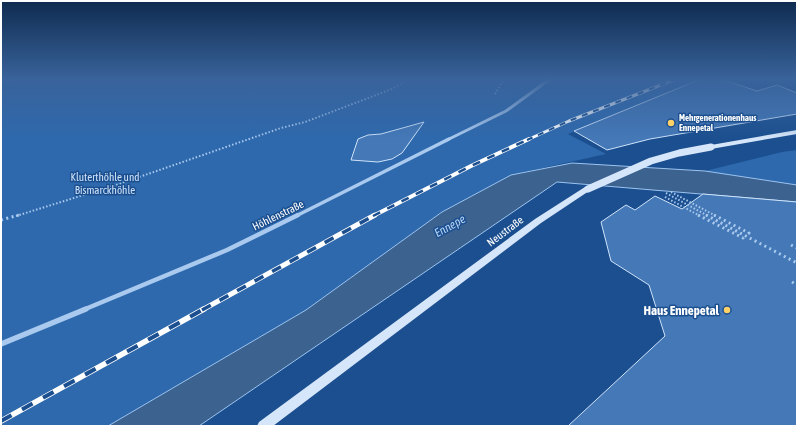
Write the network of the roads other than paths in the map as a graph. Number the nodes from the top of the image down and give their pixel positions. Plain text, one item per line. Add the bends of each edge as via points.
1 (522, 99) edge
2 (797, 132) edge
3 (1, 344) edge
4 (263, 426) edge

1 - 3 street, Höhlenstraße via 501,114 227,250
2 - 4 main road, Neustraße, bridge via 679,153 651,161 588,189 538,221

